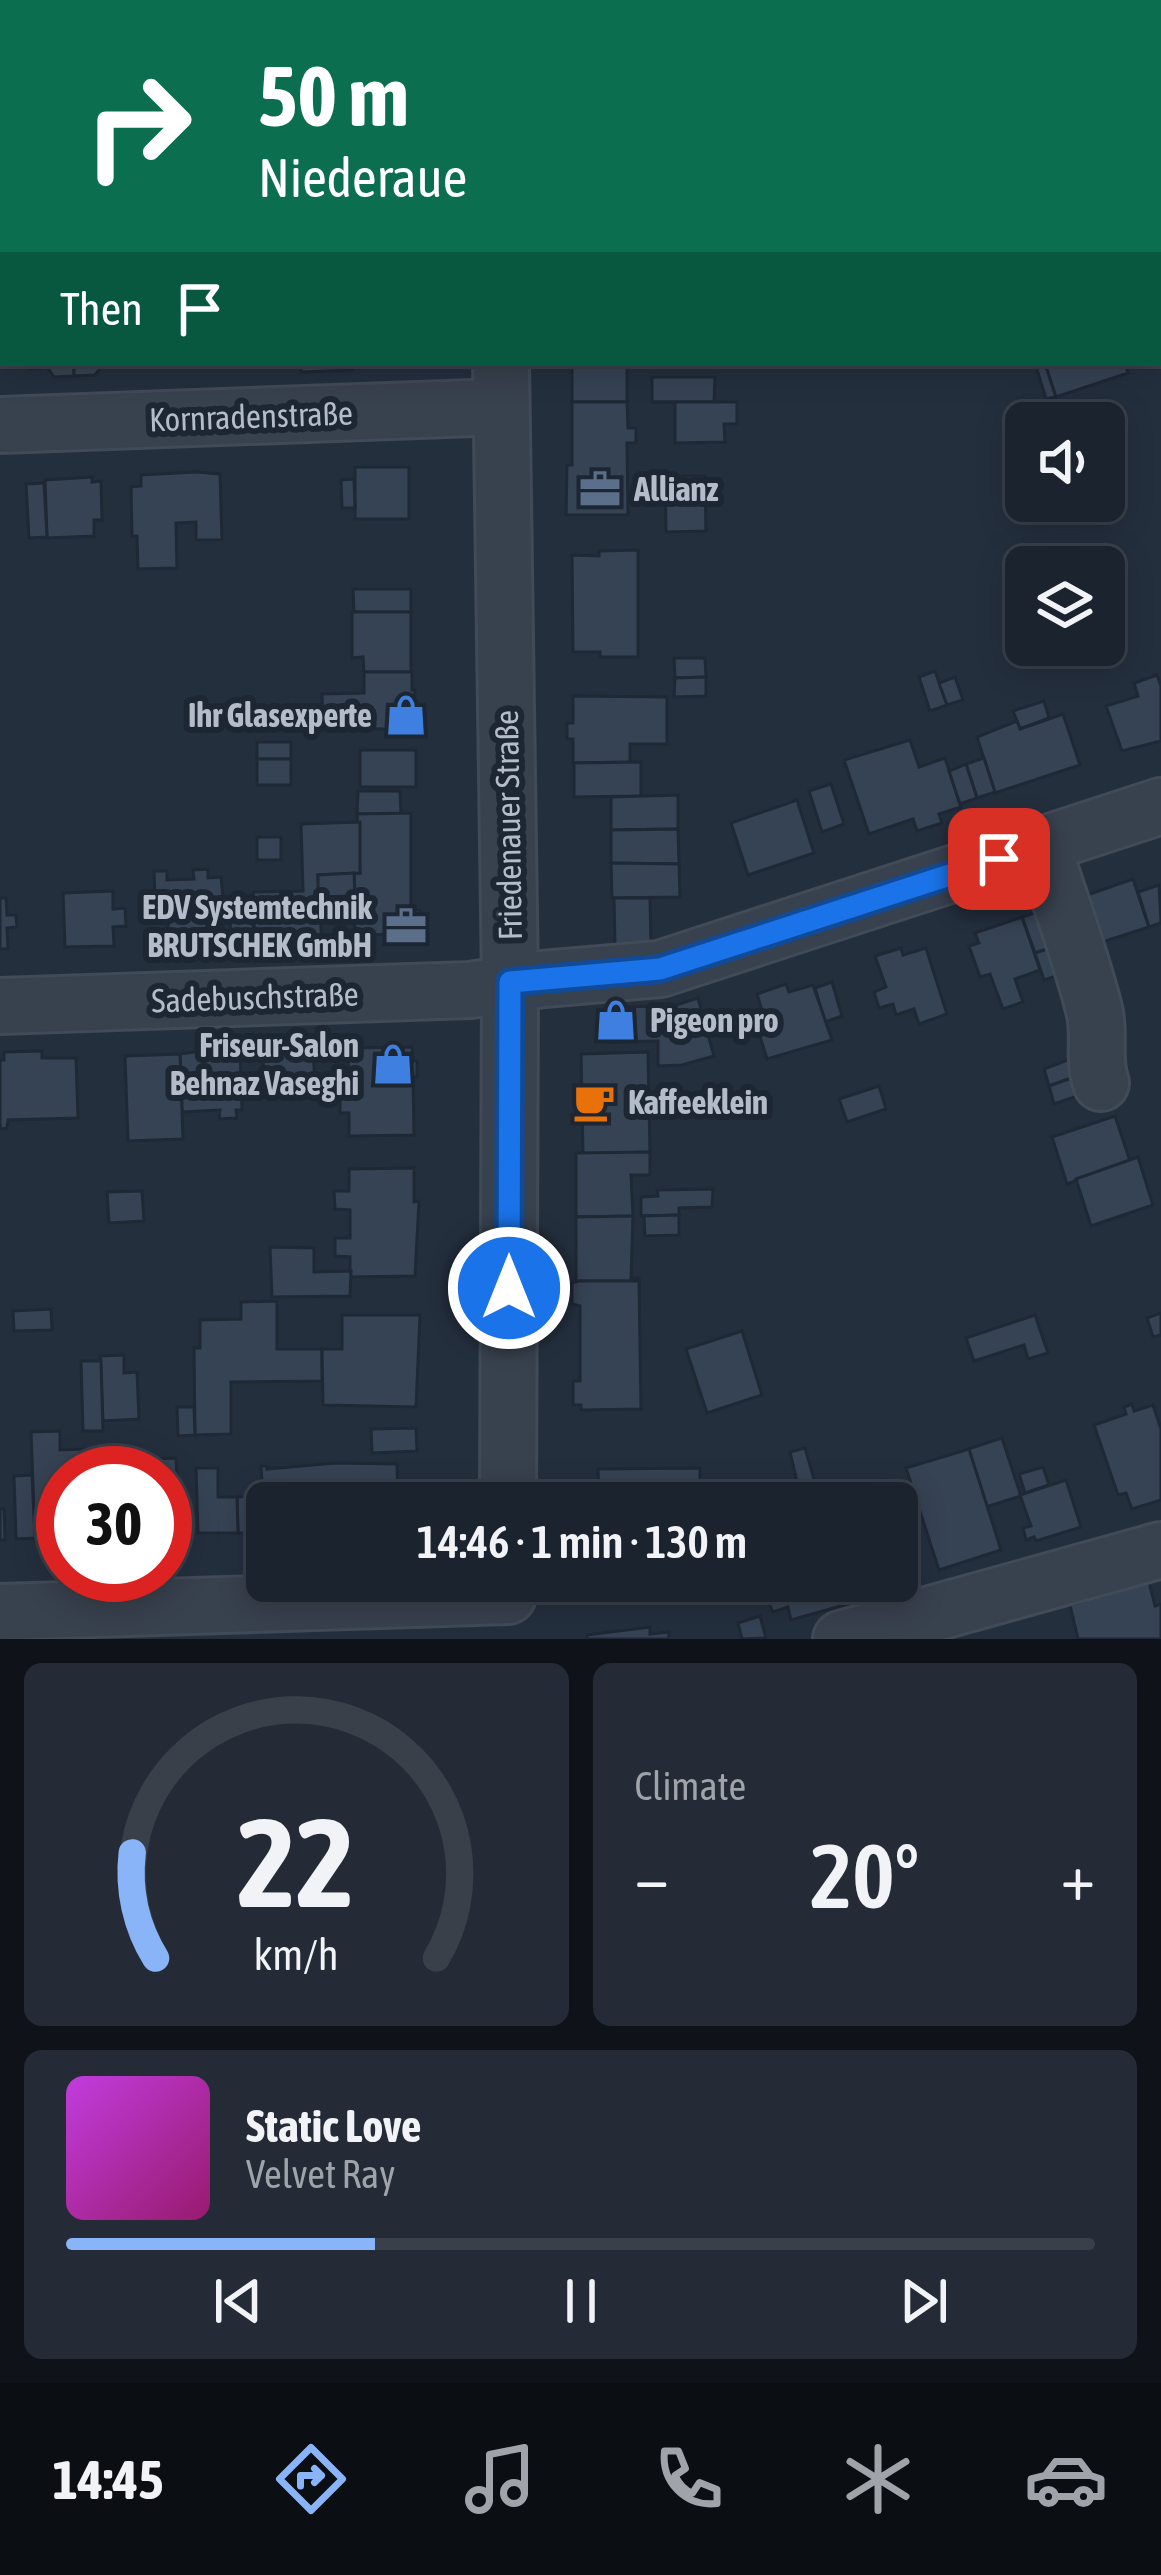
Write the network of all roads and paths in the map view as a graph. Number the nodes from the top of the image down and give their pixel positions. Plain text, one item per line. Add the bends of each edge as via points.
1 (501, 385) edge
2 (0, 425) edge
3 (1161, 806) edge
4 (1042, 845) junction
5 (510, 982) junction
6 (0, 1006) edge
7 (1101, 1083) dead end
8 (508, 1482) edge
9 (1161, 1550) edge
10 (508, 1605) edge
11 (0, 1612) edge
12 (438, 1618) edge
13 (842, 1639) edge

1 - 2 street, Kornradenstraße
1 - 5 street, Friedenauer Straße
3 - 4 street, Sadebuschstraße
4 - 5 street, Sadebuschstraße via 660,969
4 - 7 street via 1094,1008
5 - 6 street, Sadebuschstraße via 470,990
5 - 8 street, Friedenauer Straße
9 - 13 street
10 - 12 street
11 - 12 street

